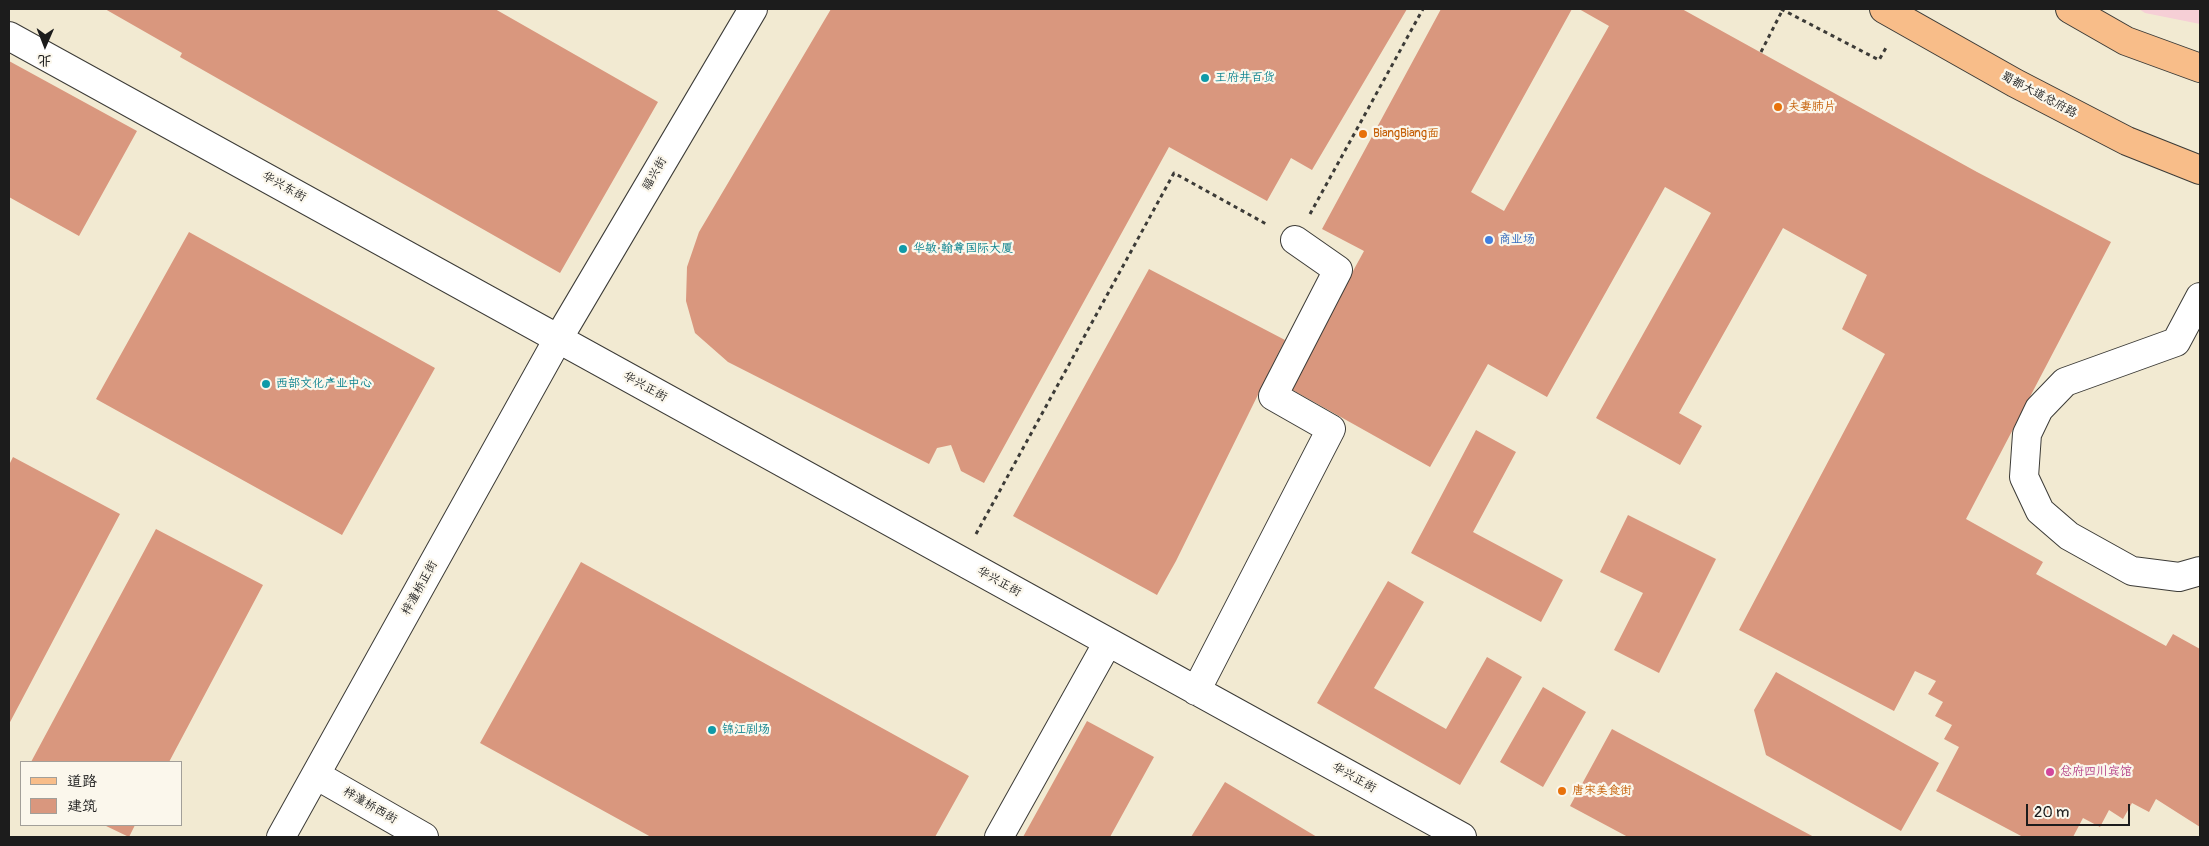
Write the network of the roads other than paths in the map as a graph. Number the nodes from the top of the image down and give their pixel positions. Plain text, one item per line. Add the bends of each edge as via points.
1 (752, 9) edge
2 (1884, 9) edge
3 (2070, 9) edge
4 (9, 36) edge
5 (2200, 68) edge
6 (2200, 170) edge
7 (1295, 240) road end
8 (2200, 297) edge
9 (558, 339) junction
10 (2200, 571) edge
11 (1108, 642) junction
12 (1196, 691) junction
13 (316, 775) junction
14 (1445, 833) edge
15 (281, 837) edge
16 (424, 837) edge
17 (999, 837) edge

1 - 9 street, 福兴街
2 - 6 main road, 蜀都大道总府路 via 2127,141
3 - 5 main road via 2126,42
4 - 9 street, 华兴东街
7 - 12 street via 1338,270 1273,396 1331,429
8 - 10 street via 2176,342 2065,382 2039,409 2027,434 2024,477 2040,511 2069,536 2132,571 2179,577
9 - 11 street, 华兴正街
9 - 13 street, 梓潼桥正街
11 - 12 street, 华兴正街
11 - 17 street
12 - 14 street, 华兴正街
13 - 15 street, 梓潼桥正街
13 - 16 street, 梓潼桥西街

